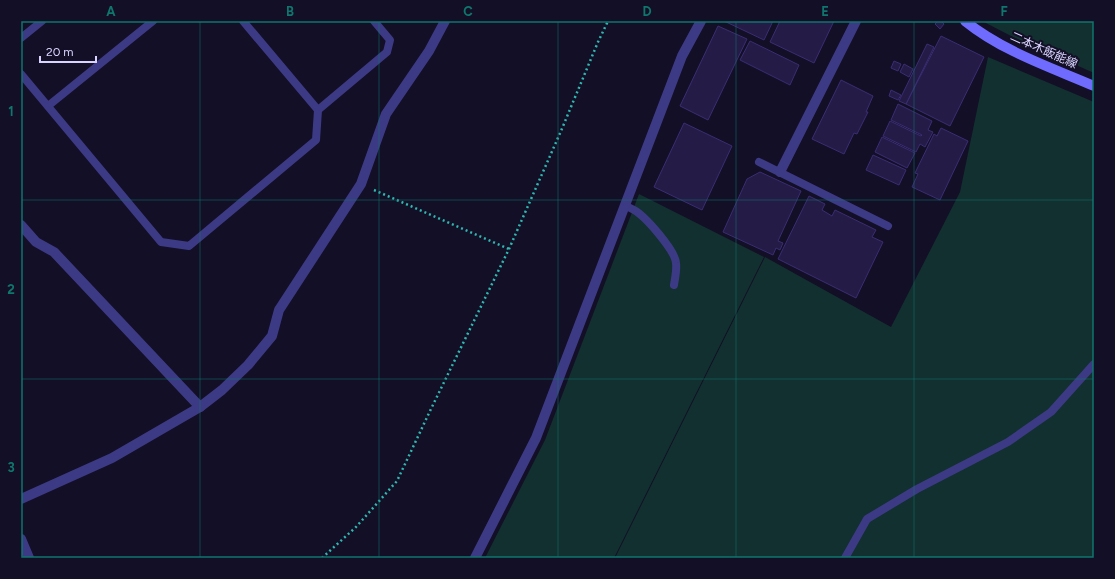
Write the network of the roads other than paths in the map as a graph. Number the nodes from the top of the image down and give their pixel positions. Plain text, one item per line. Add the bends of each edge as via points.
1 (42, 21) edge
2 (153, 21) edge
3 (244, 21) edge
4 (374, 21) edge
5 (445, 21) edge
6 (700, 21) edge
7 (856, 21) edge
8 (964, 21) edge
9 (21, 38) edge
10 (21, 74) edge
11 (1094, 86) edge
12 (48, 106) junction
13 (318, 110) junction
14 (759, 162) dead end
15 (780, 172) junction
16 (625, 206) junction
17 (21, 225) edge
18 (888, 226) dead end
19 (674, 285) dead end
20 (1094, 364) edge
21 (200, 407) junction
22 (21, 500) edge
23 (21, 539) edge
24 (29, 558) edge
25 (475, 558) edge
26 (846, 558) edge

1 - 9 lane
2 - 12 lane
3 - 13 lane
4 - 13 lane via 390,40 387,52
5 - 21 street via 429,51 386,114 361,184 279,310 272,336 222,390
6 - 16 street via 682,56
7 - 15 street
8 - 11 main road, 二本木飯能線 via 995,42
10 - 12 lane
12 - 13 lane via 160,242 189,246 316,140
14 - 15 lane
15 - 18 lane
16 - 19 lane via 634,210 650,224 670,249 676,263
16 - 25 street via 536,438
17 - 21 street via 36,242 54,252
20 - 26 lane via 1051,412 1008,442 917,489 867,519
21 - 22 street via 112,458
23 - 24 street

